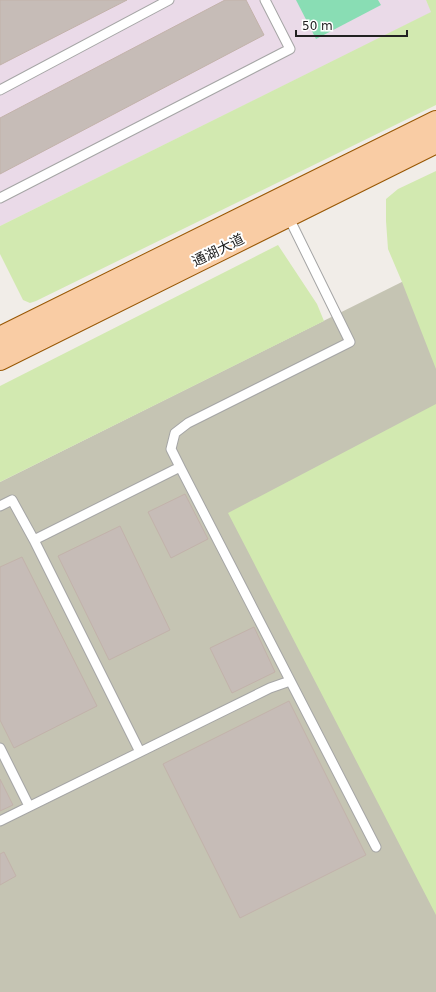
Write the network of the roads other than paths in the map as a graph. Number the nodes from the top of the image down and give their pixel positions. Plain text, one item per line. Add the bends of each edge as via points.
1 (170, 0) edge
2 (265, 0) edge
3 (0, 90) edge
4 (436, 122) edge
5 (436, 142) edge
6 (0, 198) edge
7 (288, 215) junction
8 (1, 335) edge
9 (0, 359) edge
10 (180, 467) junction
11 (0, 506) edge
12 (34, 540) junction
13 (290, 681) junction
14 (0, 748) edge
15 (140, 752) junction
16 (30, 806) junction
17 (0, 821) edge
18 (376, 847) dead end

1 - 3 lane
2 - 6 lane via 290,49
4 - 8 main road, 通湖大道
5 - 7 main road, 通湖大道
7 - 9 main road, 通湖大道
7 - 10 lane via 350,342 188,423 175,433 171,449
10 - 12 lane
10 - 13 lane
11 - 12 lane via 12,500
12 - 15 lane
13 - 15 lane via 270,688
13 - 18 lane
14 - 16 lane
15 - 16 lane
16 - 17 lane

